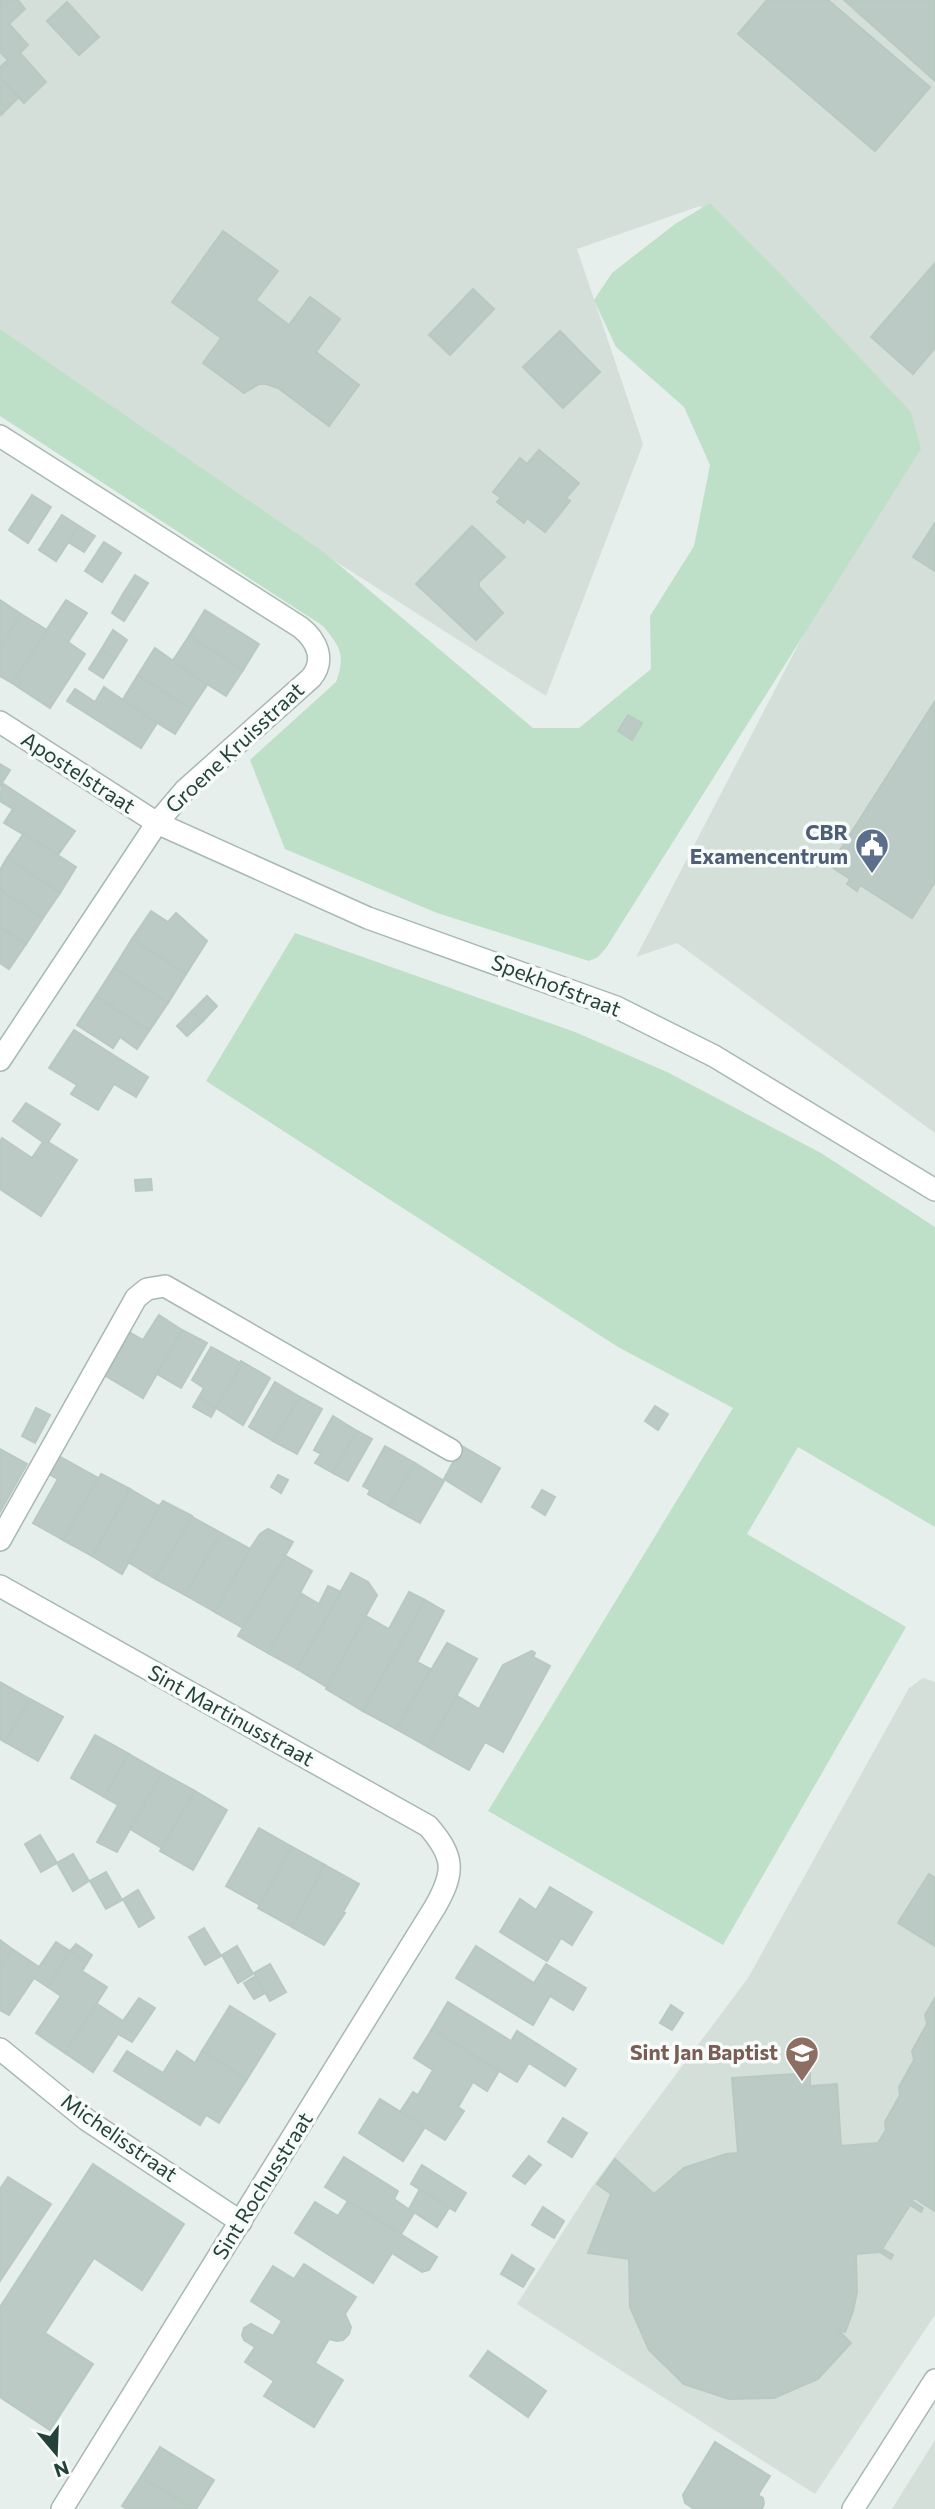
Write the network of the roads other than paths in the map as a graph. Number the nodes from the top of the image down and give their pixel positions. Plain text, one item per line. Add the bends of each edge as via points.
1 (0, 436) edge
2 (0, 722) edge
3 (157, 823) junction
4 (0, 1060) edge
5 (935, 1190) edge
6 (451, 1450) dead end
7 (0, 1540) edge
8 (0, 1586) edge
9 (449, 1859) joint
10 (0, 2049) edge
11 (241, 2222) junction
12 (935, 2380) edge
13 (62, 2509) edge
14 (853, 2509) edge

1 - 3 street, Groene Kruisstraat via 300,627 316,644 318,664 311,678 185,790
2 - 3 street, Apostelstraat
3 - 4 street, Groene Kruisstraat
3 - 5 street, Spekhofstraat via 368,918 616,1007 714,1056
6 - 7 street via 164,1286 147,1289 135,1298
8 - 9 street, Sint Martinusstraat via 428,1826
9 - 11 street, Sint Rochusstraat via 447,1886 435,1907
10 - 11 street, Michelisstraat via 87,2120
11 - 13 street, Sint Rochusstraat
12 - 14 street

